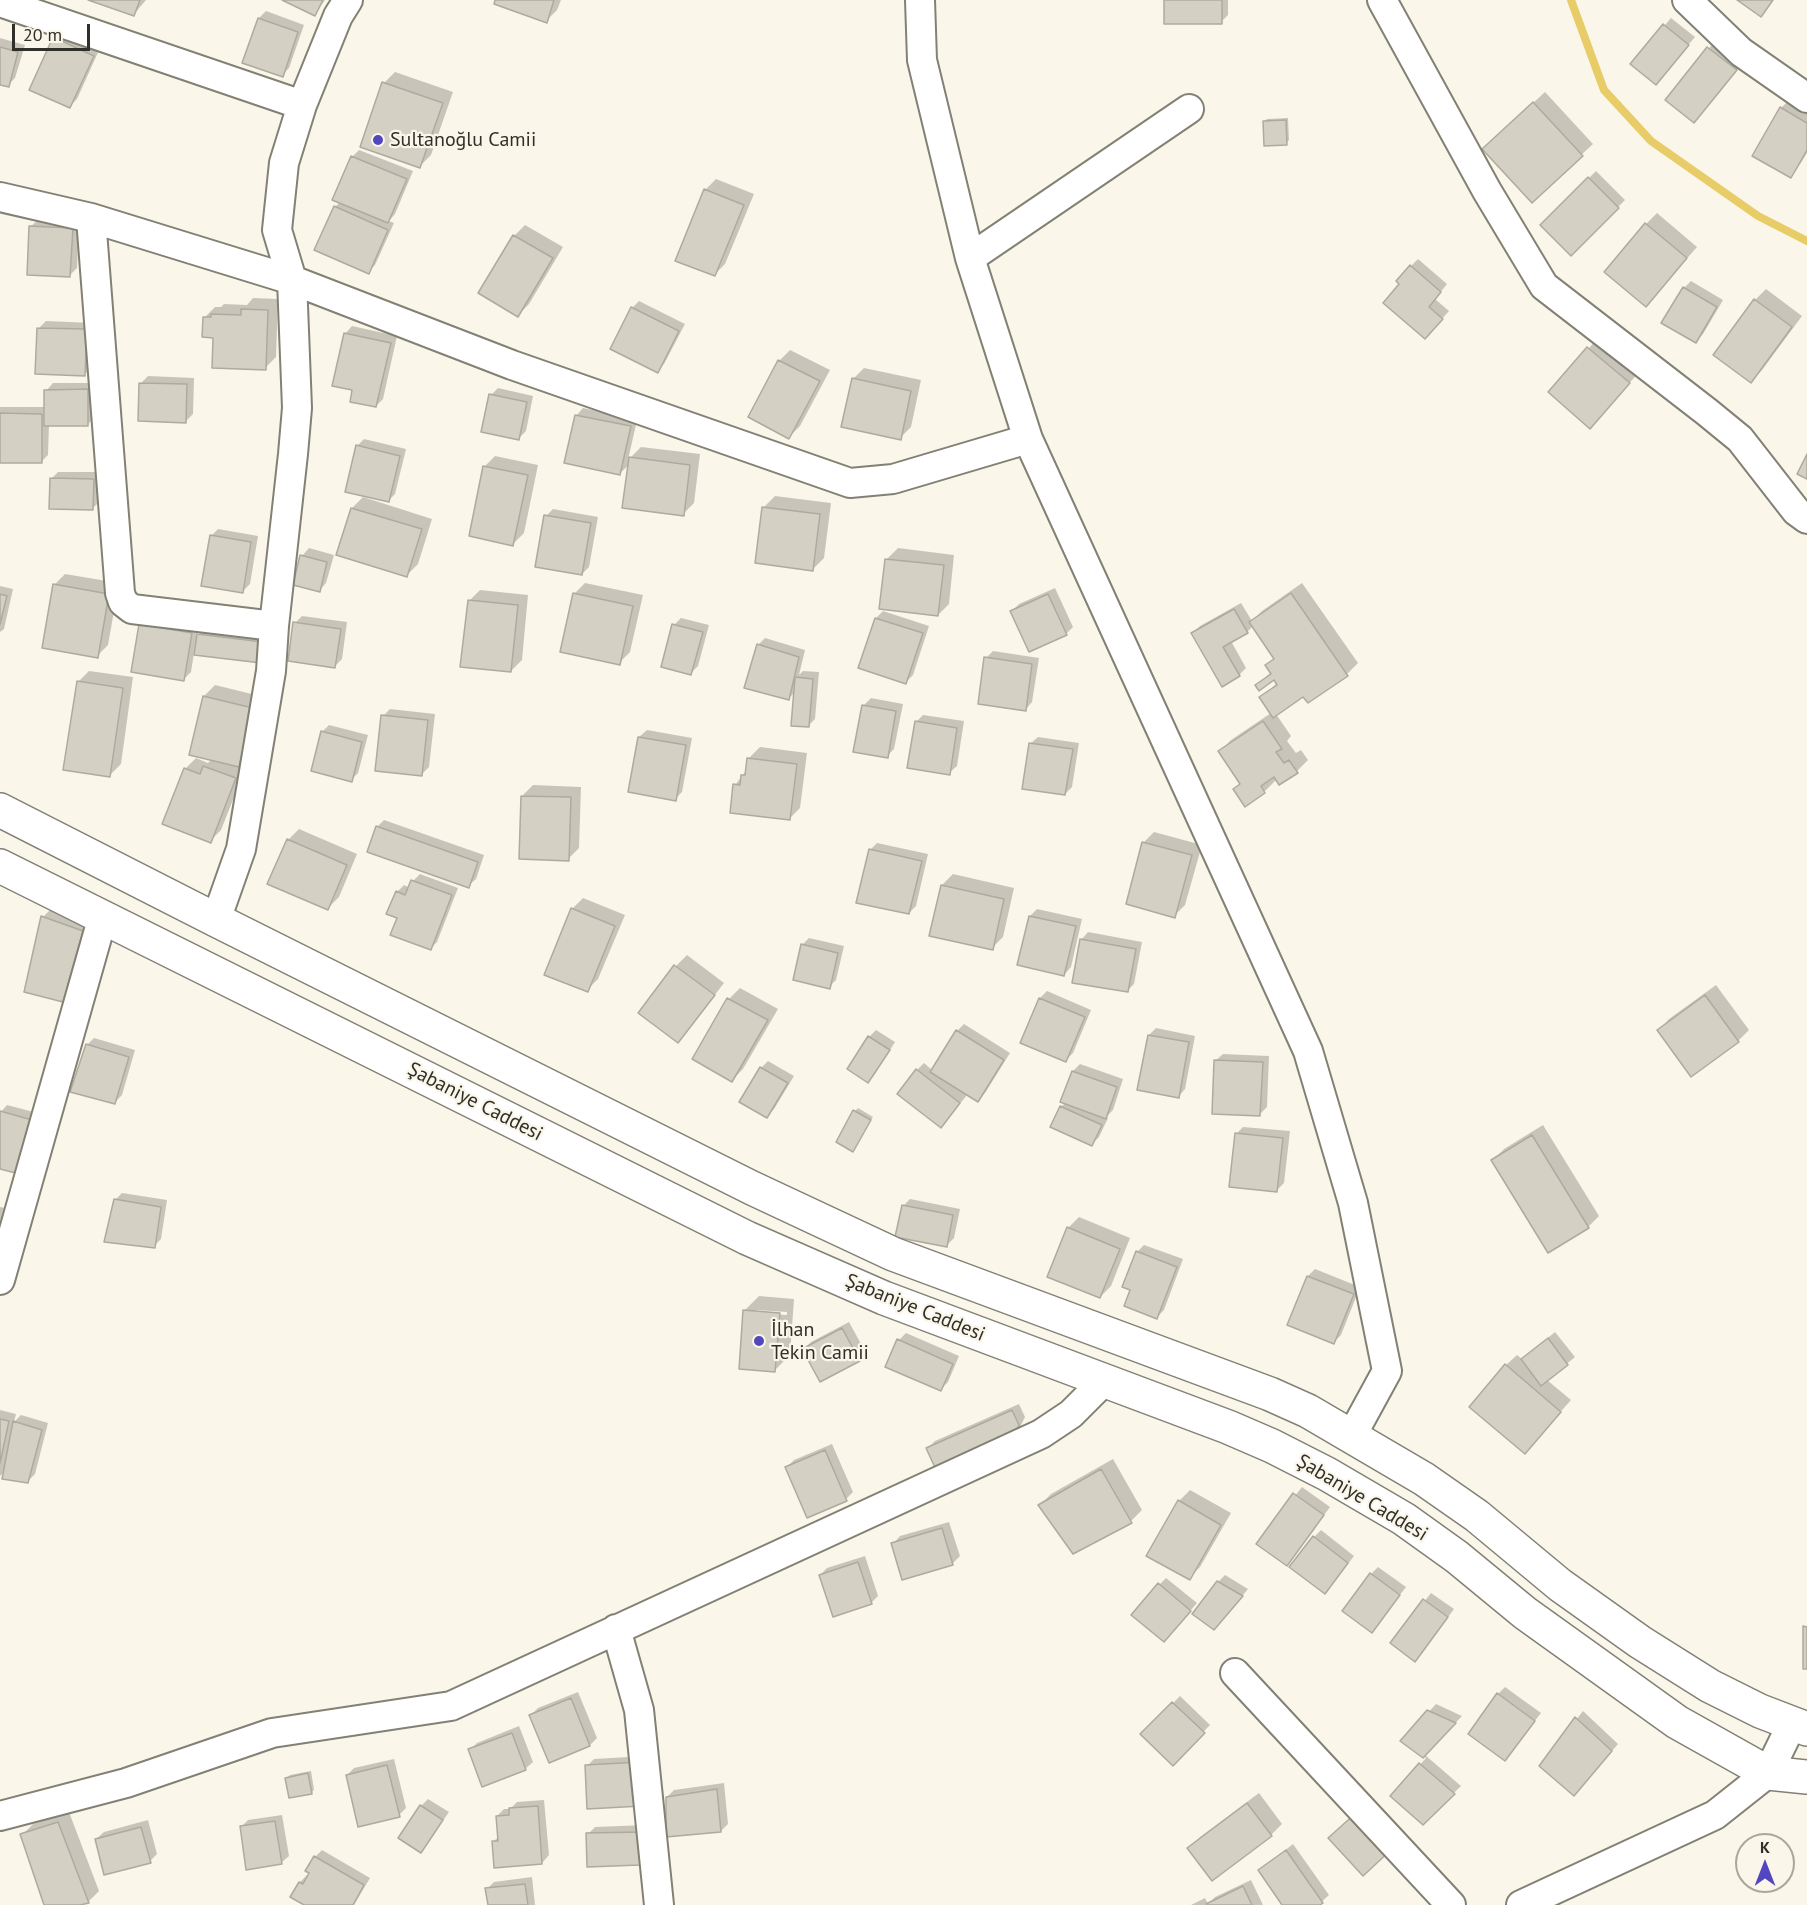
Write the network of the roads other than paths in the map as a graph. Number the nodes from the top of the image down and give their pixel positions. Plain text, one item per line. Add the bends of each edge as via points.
1 (348, 0) edge
2 (920, 0) edge
3 (1382, 0) edge
4 (1687, 0) edge
5 (0, 2) edge
6 (1807, 98) edge
7 (302, 105) junction
8 (1189, 109) dead end
9 (0, 197) edge
10 (91, 218) junction
11 (970, 258) junction
12 (292, 280) junction
13 (1028, 439) junction
14 (1807, 519) edge
15 (274, 626) junction
16 (0, 810) edge
17 (0, 866) edge
18 (103, 916) junction
19 (216, 920) junction
20 (0, 1280) edge
21 (1104, 1381) junction
22 (1351, 1437) junction
23 (616, 1629) junction
24 (1235, 1673) dead end
25 (1799, 1727) edge
26 (1768, 1773) junction
27 (1807, 1777) edge
28 (0, 1816) edge
29 (659, 1905) edge
30 (1451, 1905) edge
31 (1521, 1905) edge

1 - 7 street
2 - 11 street via 922,60
3 - 14 street via 1544,286 1740,439 1796,511
4 - 6 street via 1741,52
5 - 7 street
7 - 12 street via 284,163 277,230
8 - 11 street
9 - 10 street
10 - 12 street
10 - 15 street via 123,602 132,609
11 - 13 street
12 - 13 street via 512,365 850,483 893,479
12 - 15 street via 297,408
13 - 22 street via 1308,1051 1353,1203 1386,1371
15 - 19 street via 271,671 241,849
16 - 19 highway
17 - 18 highway, Şabaniye Caddesi
18 - 20 street
18 - 21 highway, Şabaniye Caddesi via 747,1238 884,1298
19 - 22 highway via 752,1188 893,1254 1270,1394
21 - 23 street via 1071,1414 1041,1434
21 - 26 highway, Şabaniye Caddesi via 1228,1427 1328,1474 1404,1519 1525,1613 1677,1722
22 - 25 highway via 1424,1479 1468,1510 1560,1585 1640,1642 1710,1686
23 - 28 street via 451,1706 272,1733 126,1783
23 - 29 street via 639,1710
24 - 30 street
25 - 26 street
26 - 27 highway, Şabaniye Caddesi
26 - 31 street via 1715,1815

